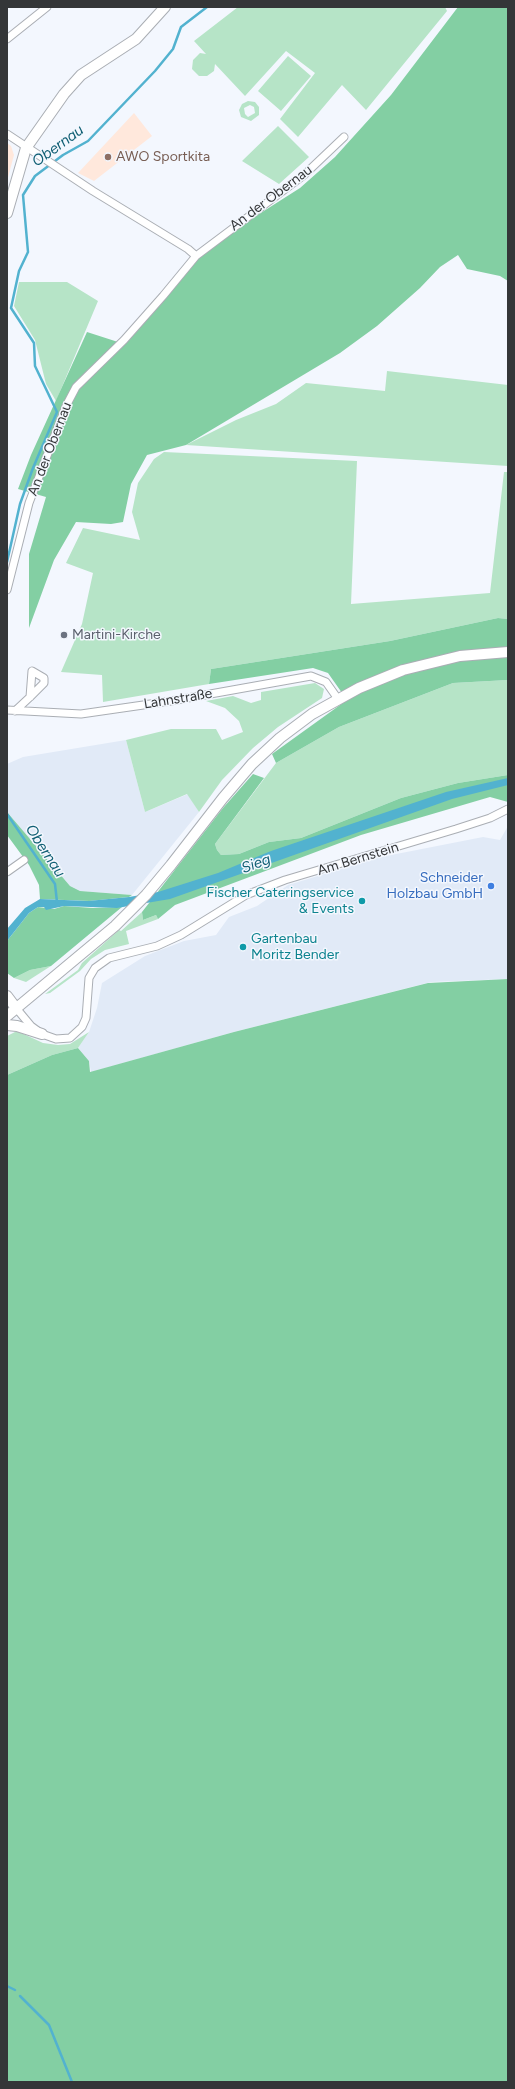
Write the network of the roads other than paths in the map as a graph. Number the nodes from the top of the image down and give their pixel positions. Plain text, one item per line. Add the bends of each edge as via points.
1 (47, 7) edge
2 (165, 7) edge
3 (7, 39) edge
4 (7, 134) edge
5 (344, 137) dead end
6 (26, 148) junction
7 (7, 213) edge
8 (196, 256) junction
9 (7, 590) edge
10 (508, 652) edge
11 (30, 697) dead end
12 (338, 699) junction
13 (7, 710) edge
14 (15, 711) junction
15 (508, 809) edge
16 (24, 860) dead end
17 (7, 872) edge
18 (7, 996) edge
19 (16, 1008) junction
20 (7, 1016) edge
21 (7, 1026) edge
22 (42, 1034) junction

1 - 3 street
2 - 6 main road via 136,38 73,83 43,121
4 - 6 street
5 - 8 street, An der Obernau via 304,175
6 - 7 main road
6 - 8 street
8 - 9 street, An der Obernau via 124,340 76,388 66,406 29,503
10 - 12 main road via 460,656 424,664 382,677
11 - 14 street
12 - 14 street, Lahnstraße via 326,682 311,676 81,714
12 - 19 main road via 306,718 252,764 146,895 115,926
13 - 14 street, Lahnstraße
15 - 22 street, Am Bernstein via 456,829 285,880 246,895 157,946 108,958 95,968 88,978 88,1009 82,1027 70,1038 56,1039
16 - 17 street
18 - 19 main road, Am Bernstein
19 - 20 main road
19 - 22 street, Am Bernstein via 31,1026
21 - 22 main road via 17,1026

